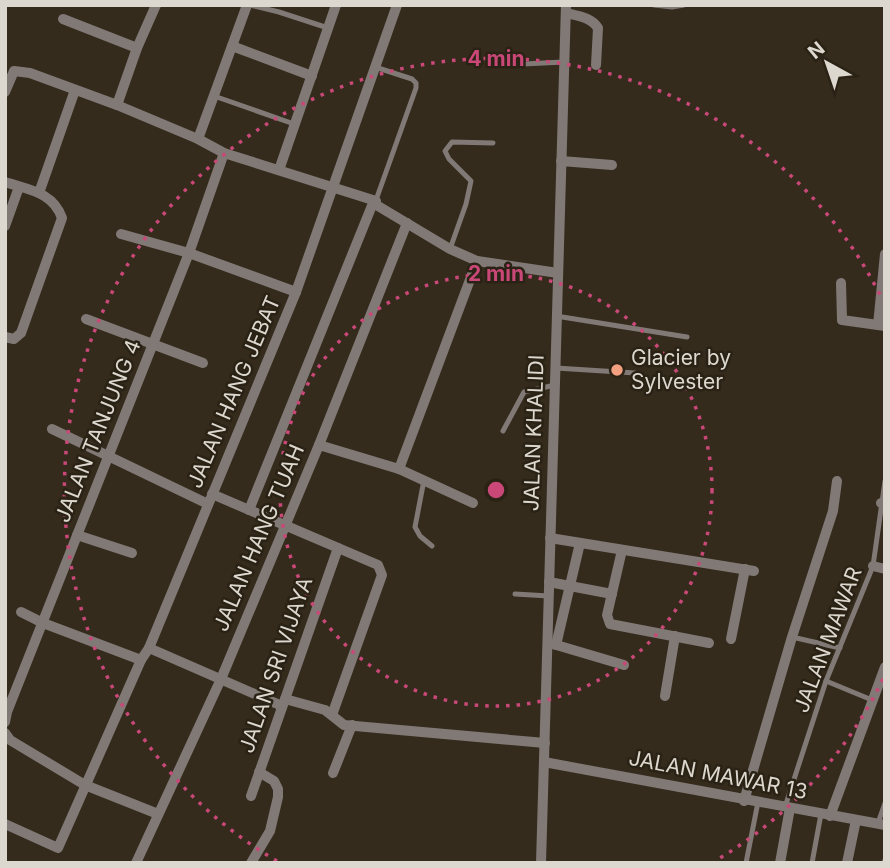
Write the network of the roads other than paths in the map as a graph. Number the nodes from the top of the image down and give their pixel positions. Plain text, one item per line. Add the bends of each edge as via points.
1 (156, 5) edge
2 (249, 5) edge
3 (336, 5) edge
4 (397, 5) edge
5 (654, 5) edge
6 (684, 5) edge
7 (566, 9) edge
8 (62, 19) dead end
9 (328, 28) junction
10 (232, 47) junction
11 (137, 48) junction
12 (564, 62) junction
13 (502, 65) dead end
14 (596, 65) dead end
15 (375, 67) junction
16 (312, 76) junction
17 (75, 90) junction
18 (5, 92) edge
19 (214, 96) junction
20 (117, 105) junction
21 (294, 124) junction
22 (198, 139) junction
23 (493, 143) dead end
24 (224, 153) junction
25 (561, 161) junction
26 (612, 165) dead end
27 (279, 170) junction
28 (5, 182) edge
29 (19, 187) junction
30 (334, 187) junction
31 (39, 193) junction
32 (374, 202) junction
33 (407, 223) junction
34 (5, 226) edge
35 (121, 234) dead end
36 (450, 249) junction
37 (189, 253) junction
38 (885, 254) edge
39 (477, 261) junction
40 (558, 273) junction
41 (841, 283) dead end
42 (296, 292) junction
43 (556, 316) junction
44 (86, 319) dead end
45 (881, 326) edge
46 (5, 337) edge
47 (687, 337) dead end
48 (153, 344) junction
49 (203, 363) dead end
50 (556, 368) junction
51 (635, 373) dead end
52 (555, 385) junction
53 (52, 429) dead end
54 (503, 431) dead end
55 (319, 445) junction
56 (109, 455) junction
57 (399, 469) junction
58 (424, 481) junction
59 (837, 481) dead end
60 (885, 481) edge
61 (210, 499) junction
62 (473, 503) dead end
63 (883, 503) edge
64 (249, 510) junction
65 (286, 525) junction
66 (77, 535) junction
67 (550, 538) junction
68 (580, 543) junction
69 (432, 546) dead end
70 (338, 548) junction
71 (622, 550) junction
72 (132, 553) dead end
73 (879, 568) edge
74 (549, 582) junction
75 (569, 584) junction
76 (515, 594) dead end
77 (612, 594) junction
78 (549, 596) junction
79 (21, 612) dead end
80 (547, 618) junction
81 (562, 621) junction
82 (43, 623) junction
83 (675, 636) junction
84 (792, 637) junction
85 (732, 639) dead end
86 (552, 643) junction
87 (709, 643) dead end
88 (149, 648) junction
89 (840, 648) junction
90 (141, 660) junction
91 (624, 665) dead end
92 (885, 667) edge
93 (221, 680) junction
94 (826, 681) junction
95 (665, 696) dead end
96 (872, 701) junction
97 (284, 703) junction
98 (332, 715) junction
99 (5, 722) edge
100 (352, 725) junction
101 (8, 736) edge
102 (545, 743) junction
103 (544, 762) junction
104 (259, 772) junction
105 (333, 773) dead end
106 (85, 785) junction
107 (251, 796) dead end
108 (744, 800) junction
109 (758, 802) junction
110 (885, 803) edge
111 (788, 808) junction
112 (158, 814) junction
113 (826, 815) junction
114 (856, 820) junction
115 (5, 824) edge
116 (881, 825) edge
117 (136, 863) edge
118 (251, 863) edge
119 (541, 863) edge
120 (746, 863) edge
121 (780, 863) edge
122 (812, 863) edge
123 (847, 863) edge

1 - 11 street
2 - 9 lane
2 - 10 street
3 - 9 street
4 - 15 street, JALAN HANG JEBAT
5 - 6 lane
7 - 12 street, JALAN KHALIDI
7 - 14 street via 596,24
8 - 11 street
9 - 16 street
10 - 16 street
10 - 19 street
11 - 20 street
12 - 13 lane
12 - 25 street, JALAN KHALIDI
15 - 30 street, JALAN HANG JEBAT
15 - 32 lane via 416,83
16 - 21 street
17 - 18 street via 14,71
17 - 20 street
17 - 31 street
19 - 21 lane
19 - 22 street
20 - 22 street
21 - 27 street
22 - 24 street
23 - 36 lane via 452,142 444,151 471,181
24 - 27 street
24 - 37 street, JALAN TANJUNG 4
25 - 26 street
25 - 40 street, JALAN KHALIDI
27 - 30 street
28 - 29 street
29 - 31 street
29 - 34 street
30 - 32 street
30 - 42 street, JALAN HANG JEBAT
31 - 46 street via 58,206 62,218 21,333 14,339
32 - 33 street
32 - 64 street
33 - 36 street
33 - 55 street, JALAN HANG TUAH
35 - 37 street
36 - 39 street
37 - 42 street
37 - 48 street, JALAN TANJUNG 4
38 - 45 street
39 - 40 street
39 - 57 street
40 - 43 street, JALAN KHALIDI
41 - 45 street via 842,320
42 - 61 street, JALAN HANG JEBAT
43 - 47 lane
43 - 50 street, JALAN KHALIDI
44 - 48 street
48 - 49 street
48 - 56 street, JALAN TANJUNG 4
50 - 51 lane
50 - 52 street, JALAN KHALIDI
52 - 54 lane via 524,392
52 - 67 street, JALAN KHALIDI
53 - 56 street
55 - 57 street
55 - 65 street, JALAN HANG TUAH
56 - 61 street
56 - 66 street, JALAN TANJUNG 4
57 - 58 street
58 - 62 street
58 - 69 lane via 415,527
59 - 84 street via 833,511
60 - 63 lane, JALAN MAWAR
61 - 64 street
61 - 88 street, JALAN HANG JEBAT
63 - 73 lane, JALAN MAWAR
64 - 65 street
65 - 70 street
65 - 93 street, JALAN HANG TUAH
66 - 72 street
66 - 82 street, JALAN TANJUNG 4
67 - 68 street
67 - 74 street, JALAN KHALIDI
68 - 71 street
68 - 75 street
70 - 97 street, JALAN SRI VIJAYA
70 - 98 street via 378,565 382,575
71 - 77 street
71 - 85 street via 750,570
73 - 89 lane, JALAN MAWAR
74 - 75 street
74 - 78 street, JALAN KHALIDI
75 - 77 street
75 - 81 street
76 - 78 lane
77 - 83 street via 610,624
78 - 80 street, JALAN KHALIDI
79 - 82 street
80 - 81 street
80 - 86 street, JALAN KHALIDI
81 - 86 street
82 - 90 street
82 - 99 street, JALAN TANJUNG 4
83 - 87 street
83 - 95 street
84 - 89 lane
84 - 108 street
86 - 91 street
86 - 102 street, JALAN KHALIDI
88 - 90 street, JALAN HANG JEBAT
88 - 93 street
89 - 94 lane, JALAN MAWAR
90 - 106 street, JALAN HANG JEBAT
92 - 96 street
93 - 97 street
93 - 112 street, JALAN HANG TUAH
94 - 96 lane
94 - 111 lane, JALAN MAWAR
96 - 113 street
97 - 98 street
97 - 104 street, JALAN SRI VIJAYA
98 - 100 street via 344,725
100 - 102 street
100 - 105 street
101 - 106 street
102 - 103 street, JALAN KHALIDI
103 - 108 street, JALAN MAWAR 13
103 - 119 street, JALAN KHALIDI
104 - 107 street, JALAN SRI VIJAYA
104 - 118 street via 274,781 278,797 270,831
106 - 112 street
106 - 115 street, JALAN HANG JEBAT via 58,848
108 - 109 street, JALAN MAWAR 13
109 - 111 street, JALAN MAWAR 13
109 - 120 lane
110 - 116 lane
111 - 113 street, JALAN MAWAR 13
111 - 121 street
112 - 117 street, JALAN HANG TUAH
113 - 114 street, JALAN MAWAR 13
113 - 122 lane
114 - 116 street, JALAN MAWAR 13
114 - 123 street

